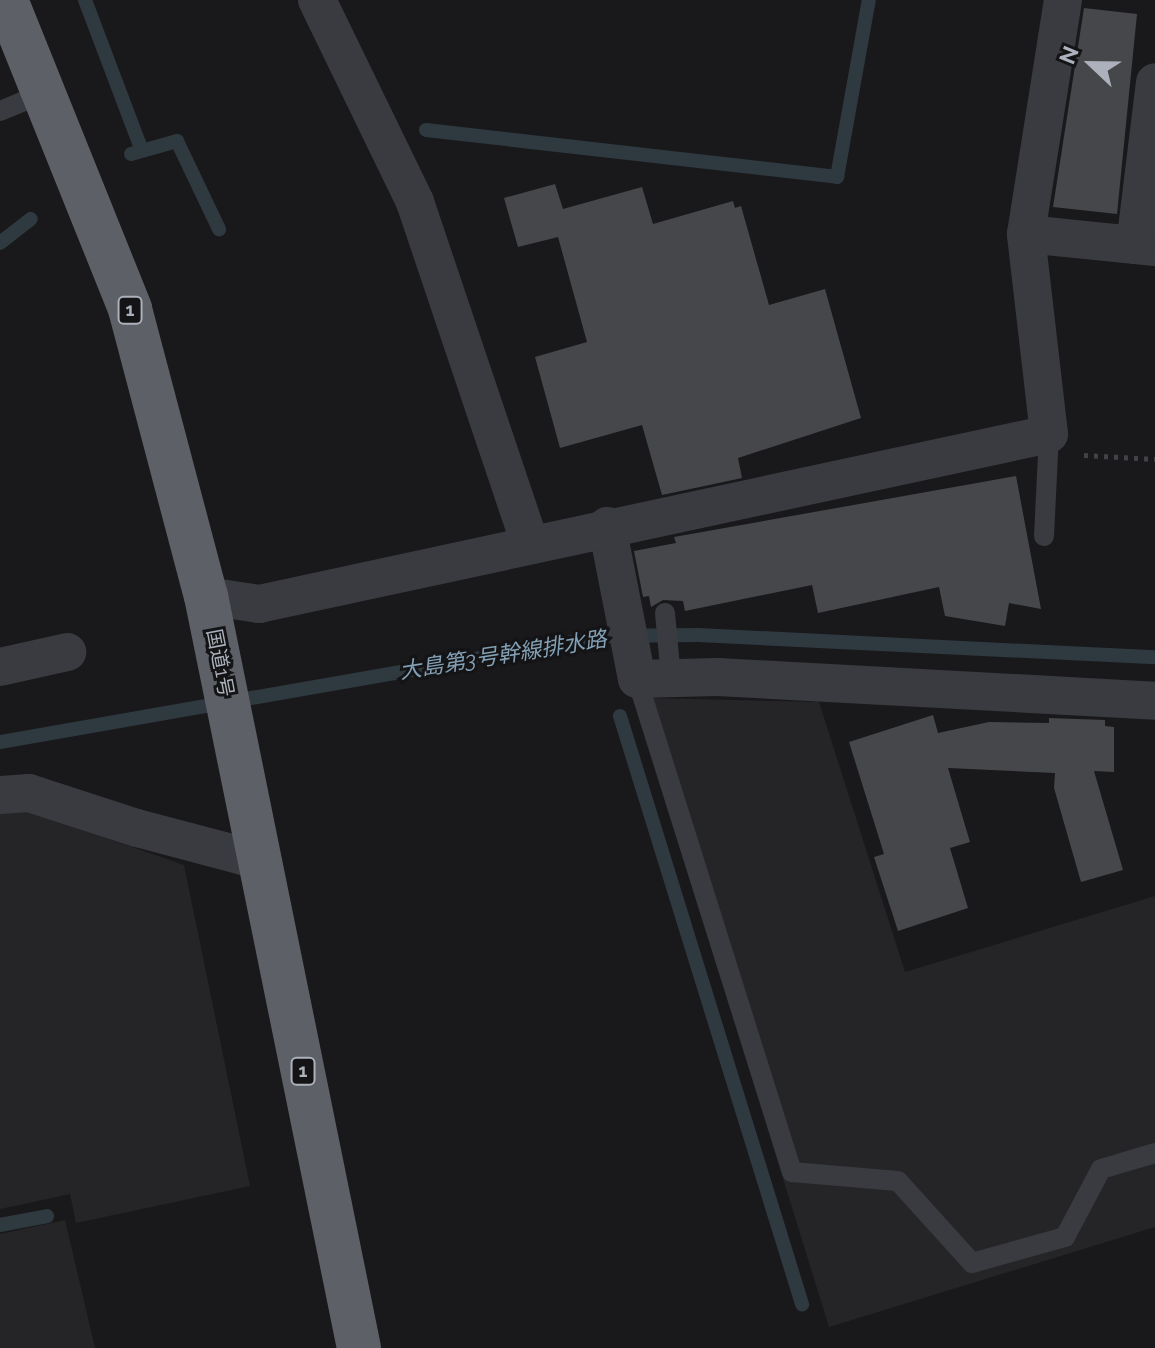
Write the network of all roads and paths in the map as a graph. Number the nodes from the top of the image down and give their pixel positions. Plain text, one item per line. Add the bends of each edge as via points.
1 (317, 0) edge
2 (1063, 0) edge
3 (11, 2) edge
4 (1155, 82) edge
5 (44, 93) junction
6 (0, 111) edge
7 (1026, 234) junction
8 (1145, 246) edge
9 (1048, 443) junction
10 (1155, 459) edge
11 (607, 526) junction
12 (1044, 536) dead end
13 (530, 543) junction
14 (665, 613) dead end
15 (210, 615) junction
16 (67, 652) dead end
17 (0, 667) edge
18 (653, 672) junction
19 (1155, 701) edge
20 (0, 795) edge
21 (260, 855) junction
22 (1155, 1153) edge
23 (359, 1348) edge

1 - 13 street via 415,202
2 - 7 street
3 - 5 highway, 国道1号 / 1
4 - 8 street
5 - 6 lane
5 - 15 highway, 国道1号 / 1 via 130,309
7 - 8 street
7 - 9 street
9 - 10 path
9 - 11 street
9 - 12 lane
11 - 13 street
11 - 18 street via 624,612
13 - 15 street
14 - 18 lane
15 - 21 highway, 国道1号 / 1
16 - 17 street
18 - 19 street
18 - 22 lane via 792,1172 898,1181 972,1263 1065,1237 1101,1169
20 - 21 street via 29,793 137,828 243,856
21 - 23 highway, 国道1号 / 1

